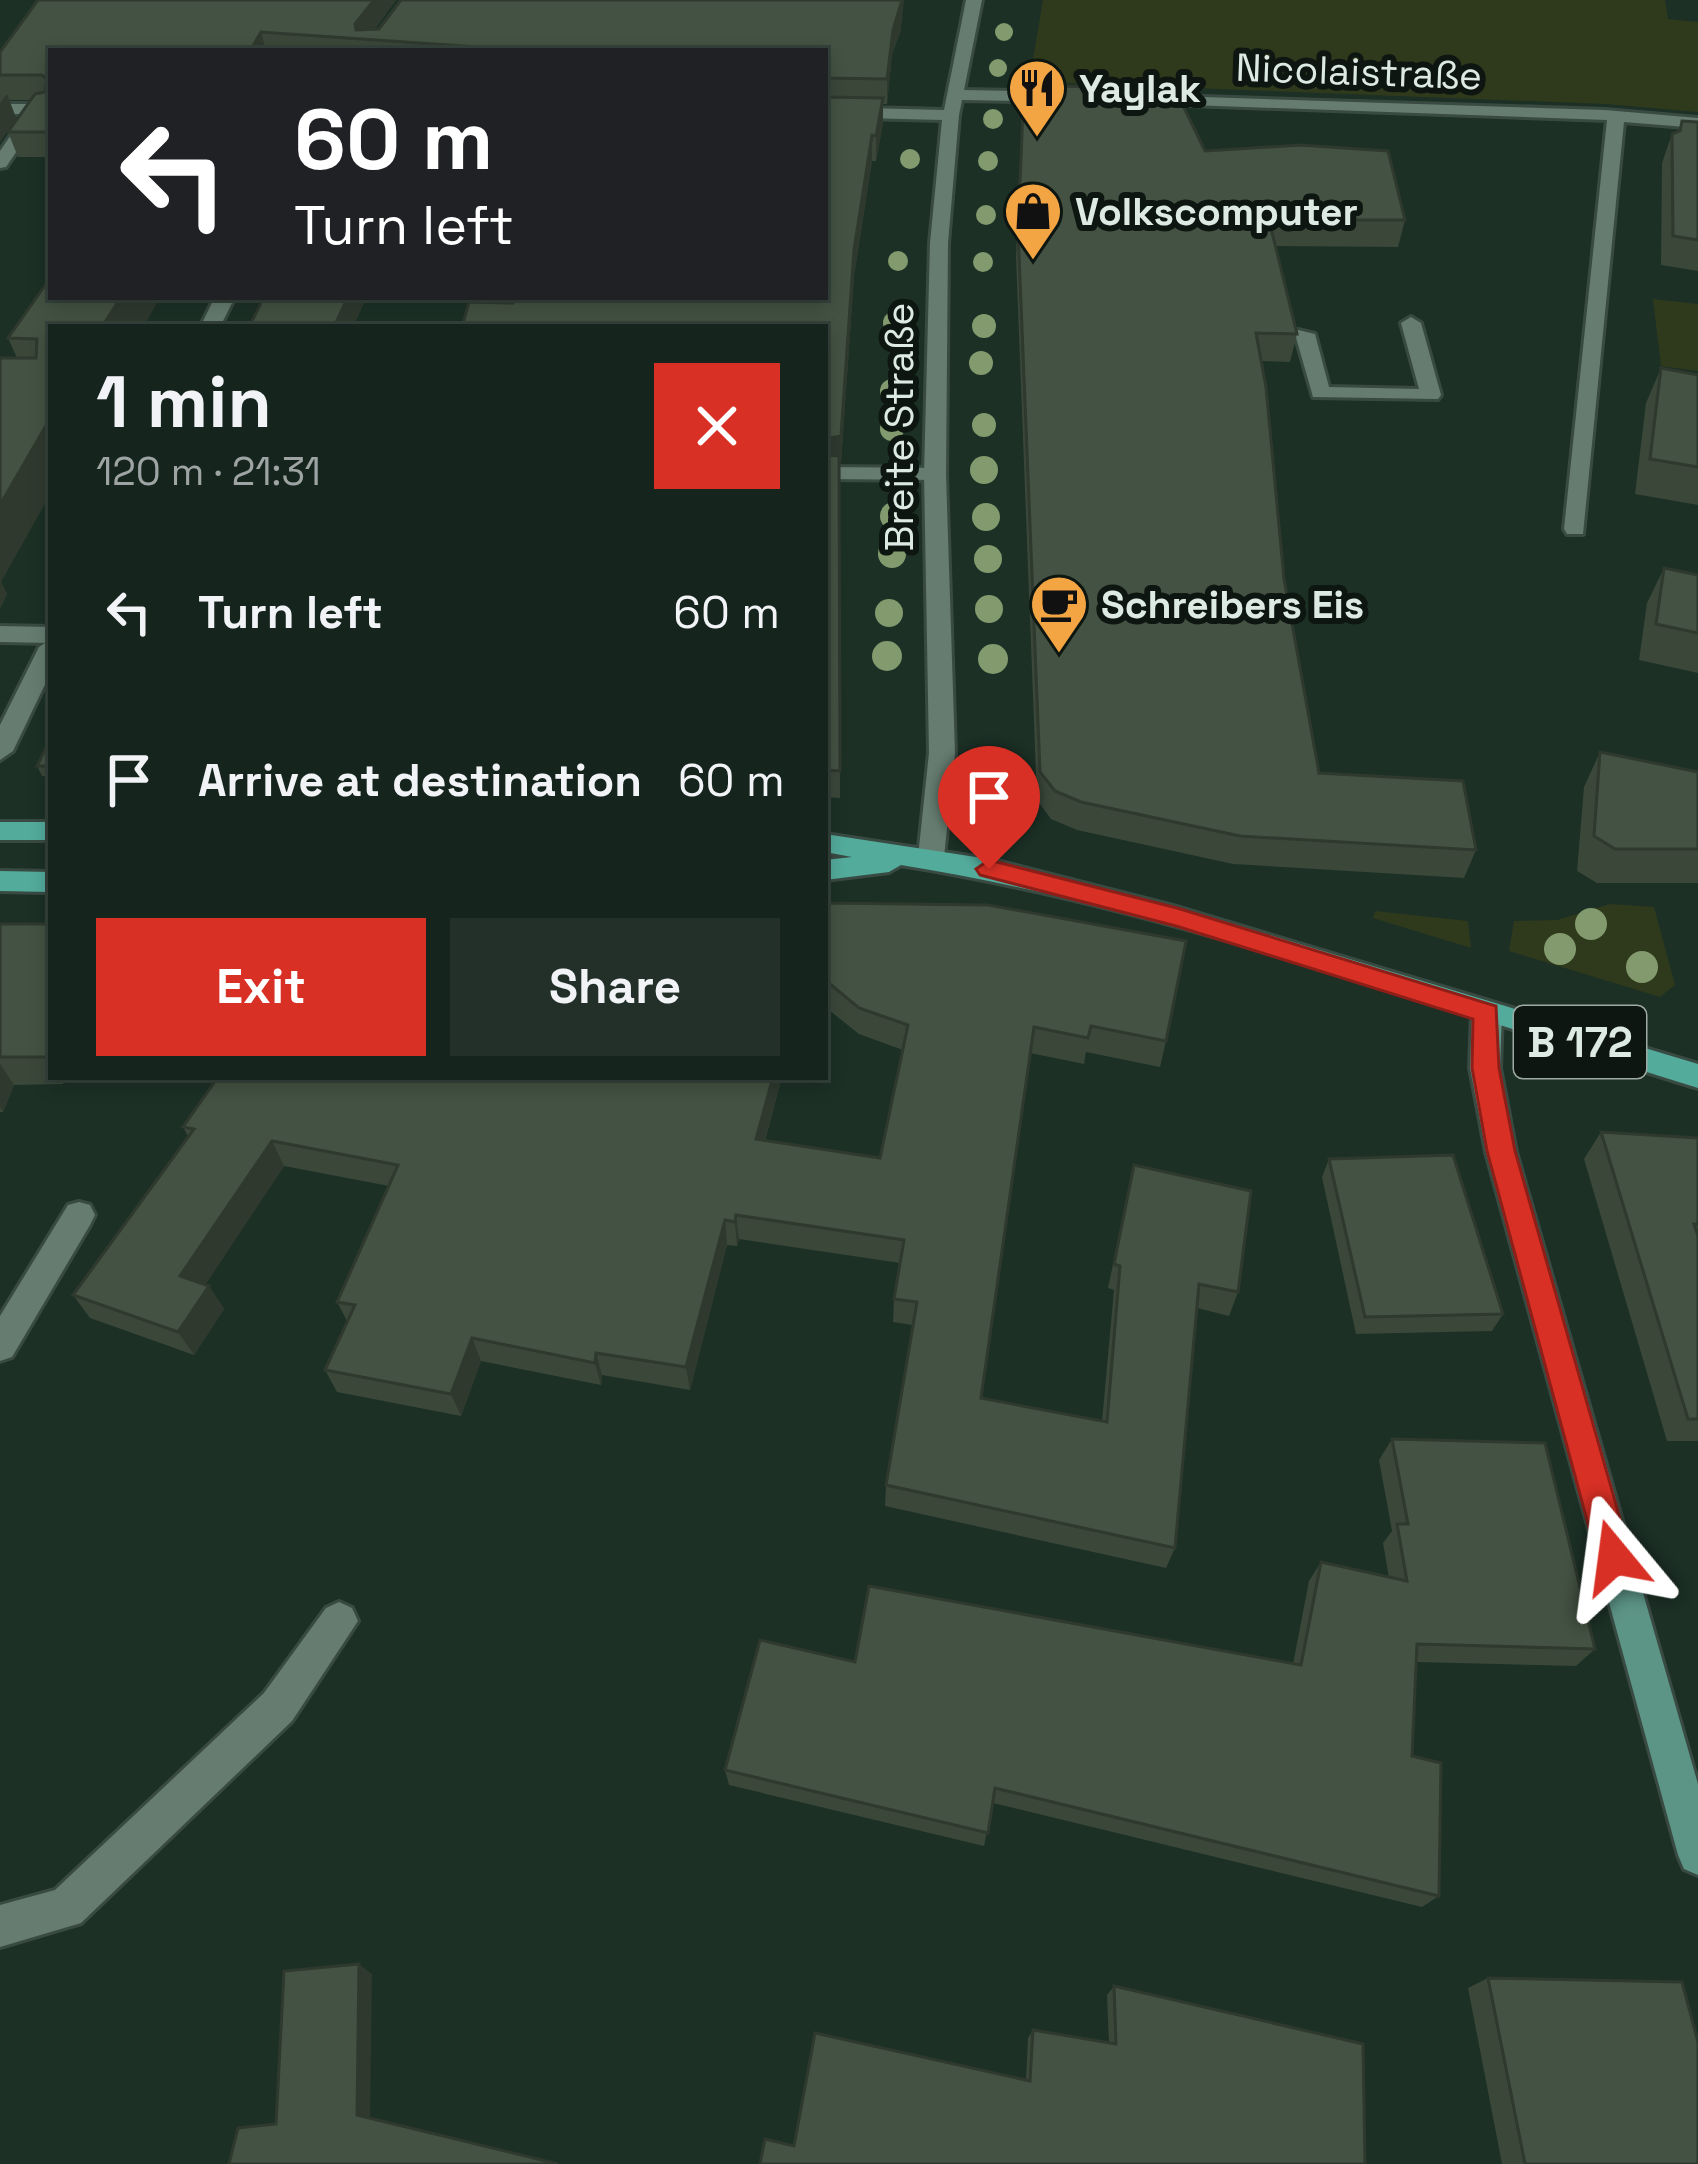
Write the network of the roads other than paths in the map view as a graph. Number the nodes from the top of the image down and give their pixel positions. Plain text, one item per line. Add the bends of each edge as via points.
1 (974, 0) edge
2 (956, 95) junction
3 (1086, 98) edge
4 (1133, 100) edge
5 (0, 109) edge
6 (44, 109) edge
7 (828, 112) edge
8 (951, 115) junction
9 (1616, 116) junction
10 (1698, 123) edge
11 (0, 163) edge
12 (1411, 323) dead end
13 (1305, 334) dead end
14 (828, 473) edge
15 (935, 474) junction
16 (1575, 529) dead end
17 (0, 634) edge
18 (48, 635) edge
19 (48, 653) edge
20 (0, 751) edge
21 (0, 831) edge
22 (48, 831) edge
23 (828, 843) edge
24 (931, 857) junction
25 (828, 870) edge
26 (0, 881) edge
27 (48, 882) edge
28 (1486, 1013) junction
29 (1698, 1076) edge
30 (80, 1215) dead end
31 (0, 1346) edge
32 (339, 1621) dead end
33 (1698, 1855) edge
34 (0, 1926) edge

1 - 2 street, Breite Straße
2 - 3 street
2 - 8 street, Breite Straße
4 - 9 street, Nicolaistraße
5 - 6 street
6 - 11 street
7 - 8 street
8 - 15 street, Breite Straße via 938,243
9 - 10 street, Nicolaistraße
9 - 16 street
12 - 13 street via 1431,395 1320,393
14 - 15 street
15 - 24 street, Breite Straße via 942,753
17 - 18 street
19 - 20 street
21 - 22 main road
23 - 24 main road, B 172
24 - 25 main road, B 172
24 - 28 main road, B 172 via 1177,917
26 - 27 main road
28 - 29 main road, B 172
28 - 33 main road via 1485,1068 1501,1151
30 - 31 street
32 - 34 street via 278,1707 66,1908

